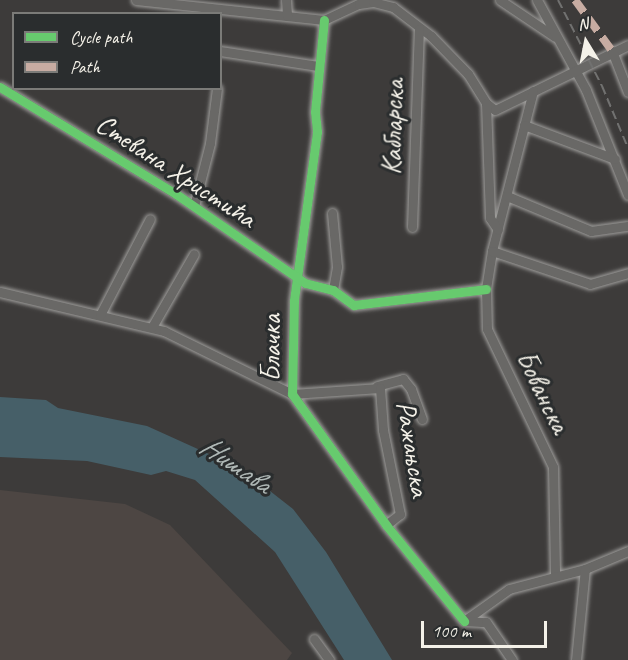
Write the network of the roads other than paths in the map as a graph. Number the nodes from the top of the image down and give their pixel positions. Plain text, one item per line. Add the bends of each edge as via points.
1 (136, 0) edge
2 (286, 0) edge
3 (500, 0) edge
4 (537, 0) edge
5 (358, 2) edge
6 (224, 4) edge
7 (287, 16) junction
8 (324, 20) junction
9 (419, 29) junction
10 (556, 39) junction
11 (628, 45) edge
12 (612, 51) junction
13 (222, 54) edge
14 (318, 66) junction
15 (576, 71) junction
16 (0, 87) edge
17 (217, 90) edge
18 (533, 91) junction
19 (628, 92) edge
20 (486, 103) junction
21 (524, 125) junction
22 (615, 159) junction
23 (628, 195) edge
24 (507, 196) junction
25 (194, 206) junction
26 (333, 213) dead end
27 (150, 219) dead end
28 (628, 226) edge
29 (412, 227) dead end
30 (498, 230) junction
31 (492, 251) junction
32 (194, 254) dead end
33 (628, 273) edge
34 (296, 277) junction
35 (486, 289) junction
36 (333, 290) junction
37 (0, 292) edge
38 (100, 315) junction
39 (152, 327) junction
40 (377, 386) junction
41 (292, 394) junction
42 (422, 419) dead end
43 (386, 525) junction
44 (628, 551) edge
45 (585, 569) junction
46 (555, 576) junction
47 (464, 621) junction
48 (314, 639) dead end
49 (329, 660) edge
50 (512, 660) edge
51 (576, 660) edge

1 - 6 street
2 - 7 street
3 - 10 street
4 - 10 street
5 - 8 street
5 - 9 street via 393,7
6 - 7 street
7 - 8 street
8 - 14 street, Блачка
9 - 20 street via 468,74
9 - 29 street, Кабларска
10 - 15 street
11 - 12 street
12 - 15 street
12 - 19 street
13 - 14 street
14 - 34 street, Блачка via 317,132
15 - 18 street
15 - 22 street
16 - 25 street, Стевана Христића
17 - 25 street via 210,143
18 - 20 street via 499,110
18 - 21 street, Бованска
20 - 30 street via 490,218
21 - 22 street
21 - 24 street, Бованска
22 - 23 street
24 - 28 street via 591,231
24 - 30 street, Бованска
25 - 34 street, Стевана Христића
26 - 36 street via 337,267
27 - 38 street
30 - 31 street, Бованска
31 - 33 street via 590,284
31 - 35 street, Бованска
32 - 39 street
34 - 36 street, Стевана Христића
34 - 41 street, Блачка
35 - 36 street, Стевана Христића via 357,306
35 - 46 street, Бованска via 487,329 553,466
37 - 38 street
38 - 39 street
39 - 41 street
40 - 41 street, Ражањска
40 - 42 street via 403,379 411,388
40 - 43 street, Ражањска via 382,396 383,430 400,514
41 - 43 street, Блачка
43 - 47 street, Блачка
44 - 45 street
45 - 46 street
45 - 51 street
46 - 47 street via 509,589
47 - 50 street via 486,622
48 - 49 street

